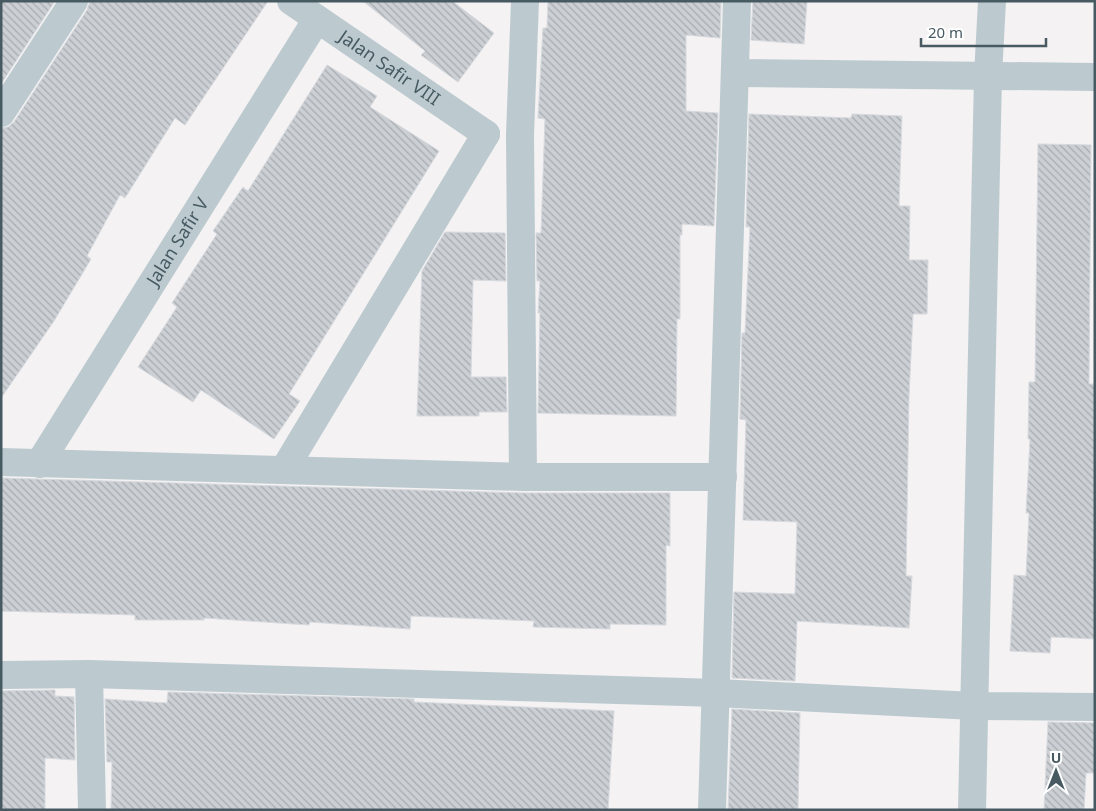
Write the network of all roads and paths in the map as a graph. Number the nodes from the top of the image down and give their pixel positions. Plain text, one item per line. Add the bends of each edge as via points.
1 (74, 1) edge
2 (291, 1) edge
3 (525, 1) edge
4 (736, 1) edge
5 (992, 1) edge
6 (317, 19) junction
7 (735, 73) junction
8 (988, 76) junction
9 (1095, 77) edge
10 (1, 113) edge
11 (486, 134) junction
12 (520, 135) junction
13 (1, 462) edge
14 (39, 464) junction
15 (285, 468) junction
16 (523, 477) junction
17 (723, 477) junction
18 (89, 674) junction
19 (1, 675) edge
20 (717, 693) junction
21 (974, 706) junction
22 (1095, 707) edge
23 (92, 810) edge
24 (712, 810) edge
25 (972, 810) edge

1 - 10 street
2 - 6 street, Jalan Safir VIII
3 - 12 street
4 - 7 street
5 - 8 street
6 - 11 street, Jalan Safir VIII
6 - 14 street, Jalan Safir V
7 - 8 street
7 - 17 street
8 - 9 street
8 - 21 street
11 - 12 street
11 - 15 street
12 - 16 street
13 - 14 street
14 - 15 street
15 - 16 street
16 - 17 street
17 - 20 street
18 - 19 street
18 - 20 street
18 - 23 street
20 - 21 street
20 - 24 street
21 - 22 street
21 - 25 street

